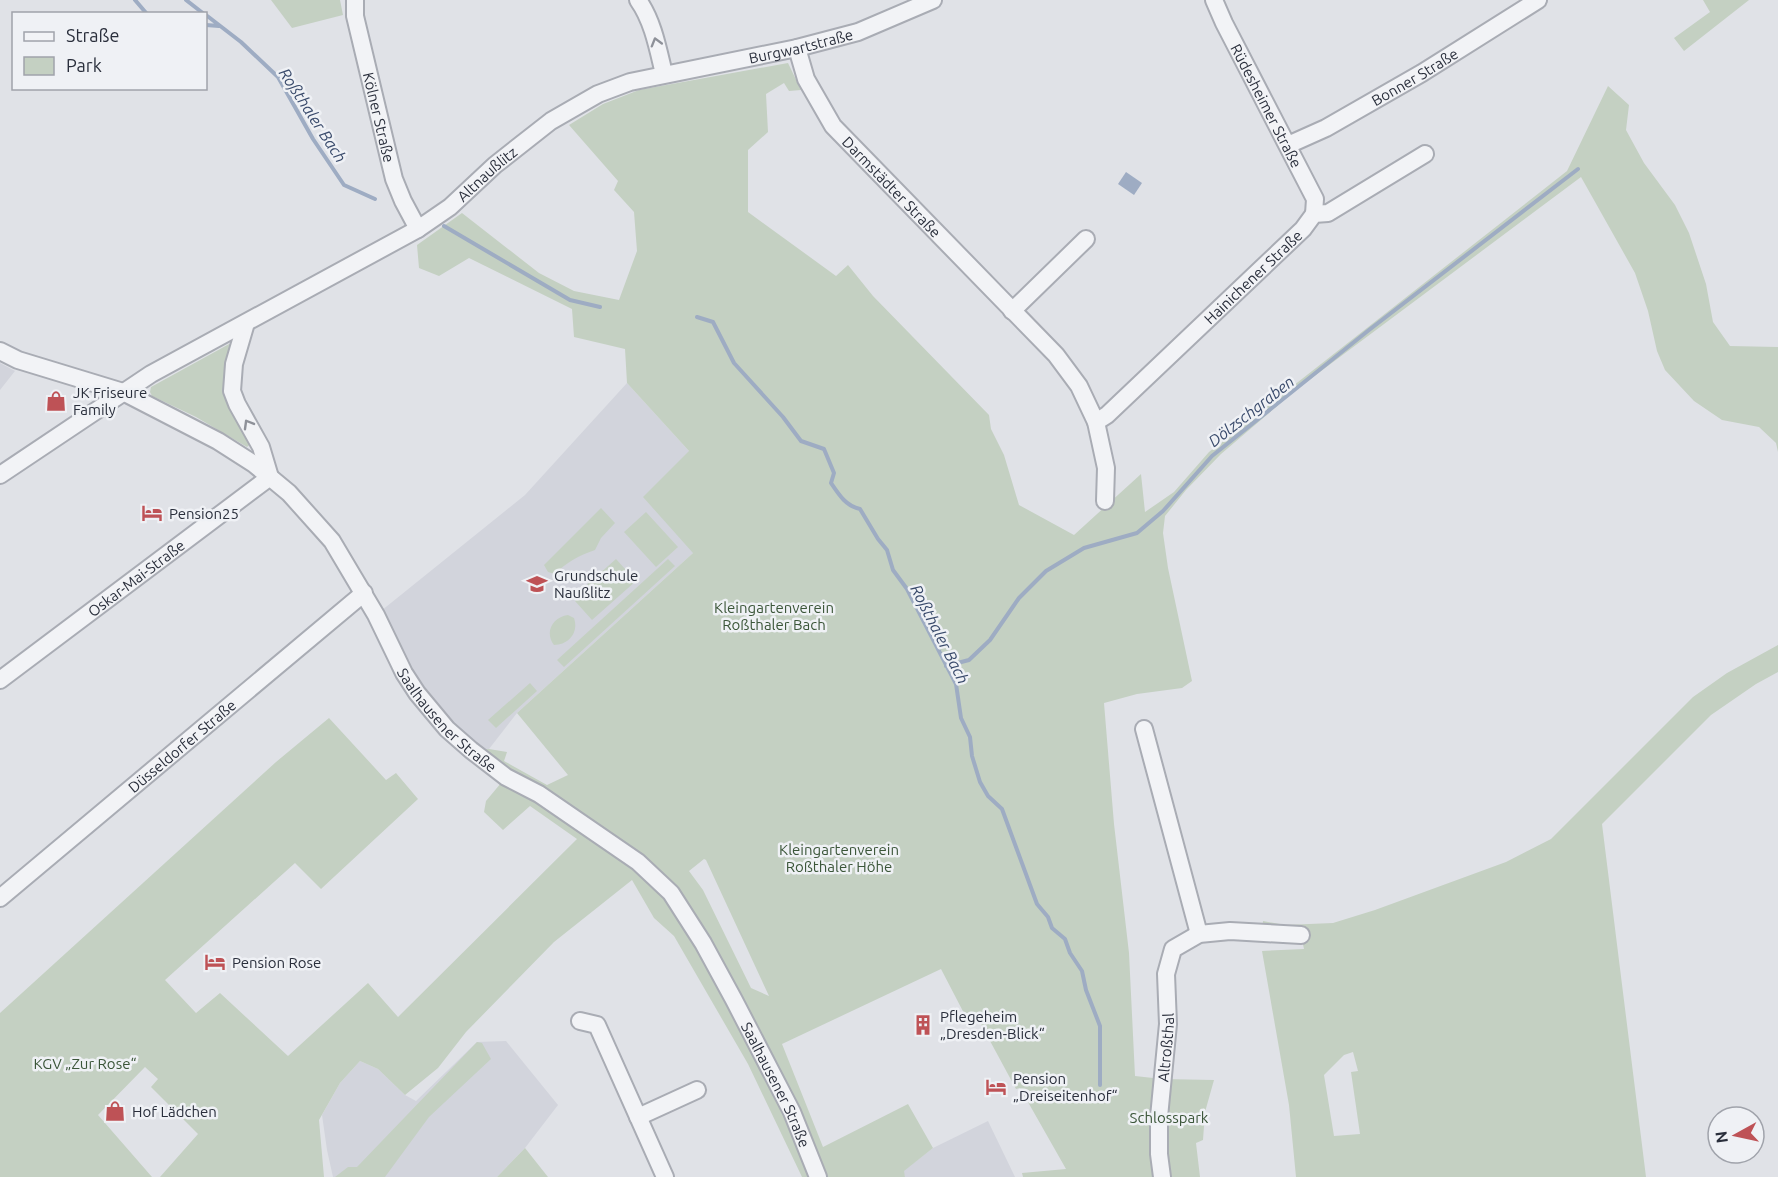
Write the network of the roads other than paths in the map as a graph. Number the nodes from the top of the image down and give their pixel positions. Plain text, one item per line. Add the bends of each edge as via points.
1 (355, 0) edge
2 (638, 0) edge
3 (933, 0) edge
4 (1214, 0) edge
5 (1538, 0) edge
6 (797, 48) junction
7 (664, 74) junction
8 (1288, 145) junction
9 (1425, 154) dead end
10 (1314, 214) junction
11 (418, 229) junction
12 (1086, 238) dead end
13 (1012, 311) junction
14 (246, 323) junction
15 (0, 351) edge
16 (123, 392) junction
17 (1096, 422) junction
18 (0, 475) edge
19 (270, 477) junction
20 (1105, 501) dead end
21 (364, 593) junction
22 (0, 680) edge
23 (1144, 729) dead end
24 (0, 898) edge
25 (1199, 934) junction
26 (1301, 935) dead end
27 (580, 1021) dead end
28 (697, 1090) dead end
29 (638, 1117) junction
30 (665, 1177) edge
31 (818, 1177) edge
32 (1162, 1177) edge

1 - 11 street, Kölner Straße via 355,16 394,179
7 -> 2 street via 646,10
3 - 6 street, Burgwartstraße via 858,32
4 - 8 street, Rüdesheimer Straße
5 - 8 street, Bonner Straße via 1422,73 1326,128
6 - 7 street, Burgwartstraße
6 - 13 street, Darmstädter Straße via 806,79 833,126
7 - 11 street, Altnaußlitz via 598,94 551,121 450,207
8 - 10 street, Rüdesheimer Straße via 1314,199
9 - 10 street via 1328,213
10 - 17 street, Hainichener Straße via 1303,229 1107,416
11 - 14 street, Altnaußlitz
12 - 13 street
13 - 17 street, Darmstädter Straße via 1056,355
14 - 16 street, Altnaußlitz
19 -> 14 street via 261,447 232,391 231,378
15 - 16 street, Saalhausener Straße
16 - 18 street, Altnaußlitz
16 - 19 street, Saalhausener Straße via 218,441
17 - 20 street, Darmstädter Straße via 1106,468
19 - 21 street, Saalhausener Straße via 333,541
19 - 22 street, Oskar-Mai-Straße
21 - 24 street, Düsseldorfer Straße
21 - 31 street, Saalhausener Straße via 404,673 447,729 506,777 538,794 638,862 671,893 734,999 792,1112
23 - 25 street
25 - 26 street, Altroßthal via 1230,931
25 - 32 street, Altroßthal via 1173,949 1166,974 1168,1024 1159,1154
27 - 29 street via 597,1025
28 - 29 street
29 - 30 street

